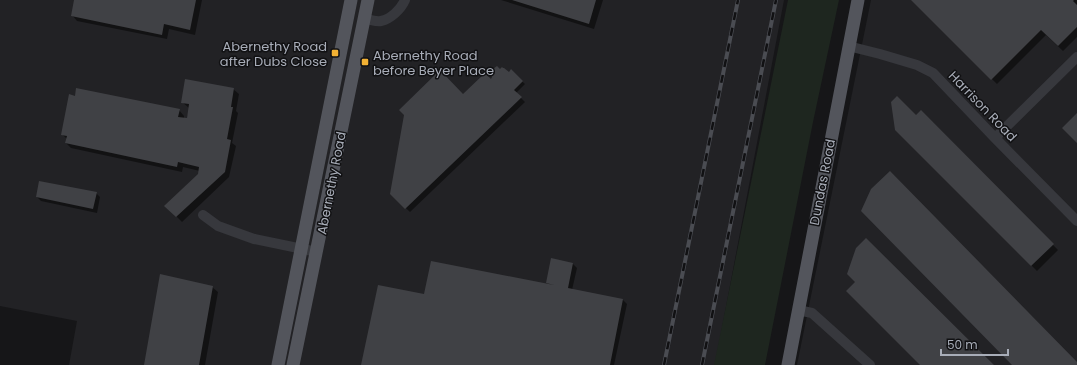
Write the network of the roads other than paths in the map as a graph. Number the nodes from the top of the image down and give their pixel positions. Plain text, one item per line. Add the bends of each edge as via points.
1 (351, 0) edge
2 (368, 0) edge
3 (406, 0) edge
4 (858, 0) edge
5 (364, 19) junction
6 (848, 46) junction
7 (1077, 57) edge
8 (995, 138) junction
9 (203, 215) dead end
10 (1077, 221) edge
11 (302, 249) junction
12 (317, 252) junction
13 (798, 310) junction
14 (278, 365) edge
15 (293, 365) edge
16 (788, 365) edge
17 (870, 365) edge

1 - 11 main road, Abernethy Road
2 - 5 main road, Abernethy Road
3 - 5 street via 393,15 381,21
4 - 6 main road, Dundas Road
5 - 12 main road, Abernethy Road
6 - 8 street, Harrison Road via 917,65 933,73
6 - 13 main road, Dundas Road
7 - 8 street
8 - 10 street, Harrison Road
9 - 11 street via 218,226 254,239
11 - 12 street
11 - 14 main road, Abernethy Road
12 - 15 main road, Abernethy Road
13 - 16 main road, Dundas Road
13 - 17 street via 812,313

